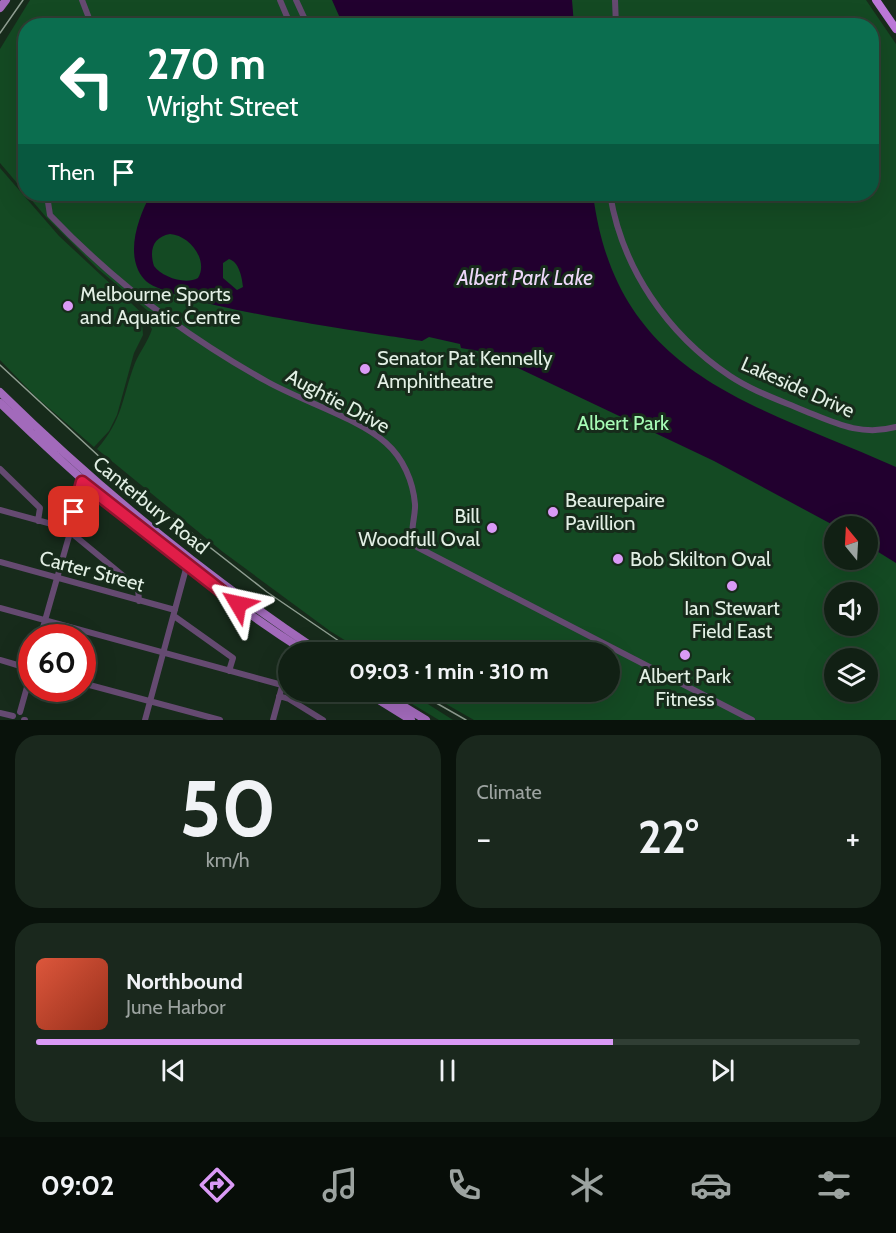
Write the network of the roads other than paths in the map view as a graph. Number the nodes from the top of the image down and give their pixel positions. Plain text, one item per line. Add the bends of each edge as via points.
1 (6, 0) edge
2 (280, 0) edge
3 (296, 0) edge
4 (615, 0) edge
5 (876, 0) edge
6 (83, 1) edge
7 (0, 8) edge
8 (89, 18) edge
9 (288, 18) edge
10 (304, 18) edge
11 (616, 18) edge
12 (896, 29) edge
13 (49, 201) edge
14 (612, 201) edge
15 (0, 392) edge
16 (0, 403) edge
17 (896, 427) edge
18 (0, 469) edge
19 (85, 479) junction
20 (0, 510) edge
21 (38, 521) junction
22 (69, 530) junction
23 (0, 562) edge
24 (188, 563) junction
25 (56, 578) junction
26 (139, 601) junction
27 (0, 608) edge
28 (175, 613) junction
29 (45, 620) junction
30 (44, 624) edge
31 (291, 642) edge
32 (164, 653) junction
33 (0, 660) edge
34 (18, 665) edge
35 (229, 671) junction
36 (278, 685) edge
37 (96, 687) edge
38 (278, 700) edge
39 (151, 702) junction
40 (294, 702) edge
41 (380, 702) edge
42 (396, 702) edge
43 (0, 713) edge
44 (15, 716) edge
45 (401, 717) edge
46 (25, 720) edge
47 (146, 720) edge
48 (220, 720) edge
49 (273, 720) edge
50 (323, 720) edge
51 (411, 720) edge
52 (426, 720) edge
53 (752, 720) edge

1 - 7 main road
2 - 9 street
3 - 10 street
4 - 11 street
5 - 12 highway
6 - 8 street
13 - 53 street, Aughtie Drive via 50,215 154,310 228,360 388,445 400,459 411,484 415,509 412,539 418,548
14 - 17 street, Lakeside Drive via 622,241 645,288 672,326 706,358 750,386 844,427 871,431
15 - 19 main road, Canterbury Road
16 - 19 main road, Canterbury Road
18 - 21 street via 40,508
19 - 22 street
19 - 24 main road, Canterbury Road
20 - 21 street
21 - 22 street
22 - 25 street
22 - 26 street via 138,588
23 - 25 street, Carter Street
24 - 28 street
24 - 31 main road, Canterbury Road
25 - 26 street, Carter Street
25 - 29 street
26 - 28 street, Carter Street
27 - 29 street
28 - 32 street
28 - 35 street via 233,658
29 - 30 street
29 - 32 street
32 - 35 street
32 - 39 street
33 - 34 street
35 - 36 street
37 - 39 street
38 - 49 street
39 - 47 street
39 - 48 street
40 - 50 street
41 - 45 main road
42 - 52 main road
43 - 44 street
44 - 46 street
45 - 51 main road

